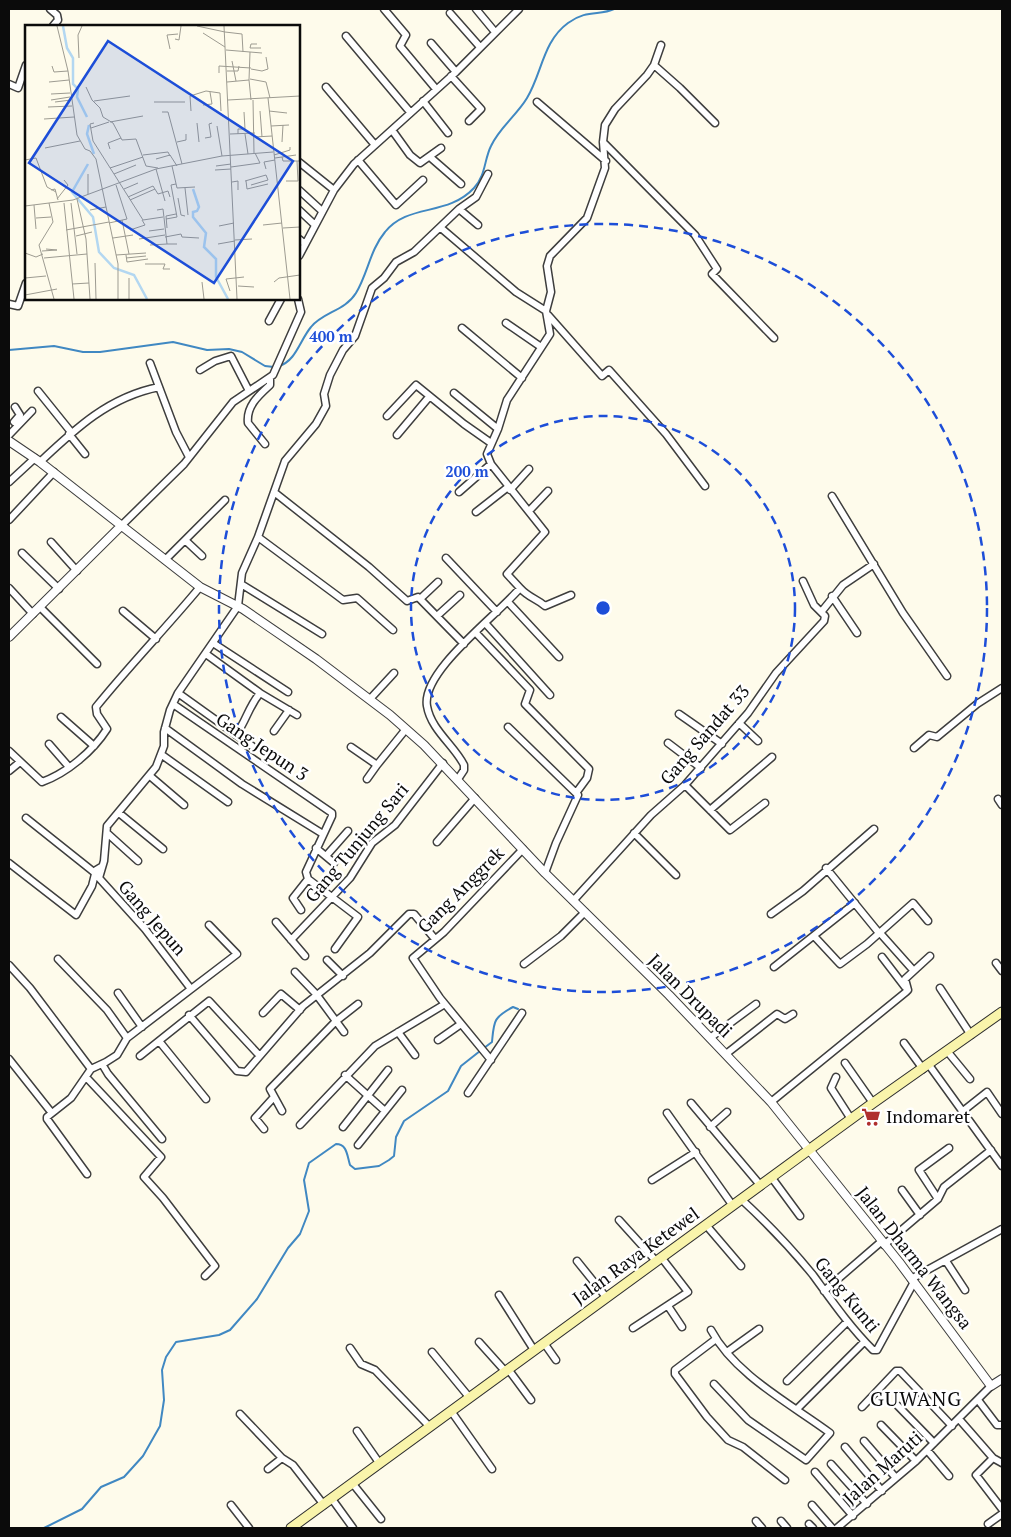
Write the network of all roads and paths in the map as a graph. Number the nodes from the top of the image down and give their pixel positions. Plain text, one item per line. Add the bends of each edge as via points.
1 (50, 9) edge
2 (384, 9) edge
3 (476, 9) edge
4 (514, 10) edge
5 (450, 13) dead end
6 (53, 25) edge
7 (495, 32) junction
8 (346, 36) dead end
9 (431, 43) dead end
10 (661, 45) dead end
11 (480, 47) junction
12 (654, 65) junction
13 (25, 68) edge
14 (454, 74) junction
15 (9, 84) edge
16 (326, 87) dead end
17 (436, 89) junction
18 (423, 101) junction
19 (536, 102) dead end
20 (410, 112) junction
21 (468, 121) dead end
22 (715, 123) dead end
23 (392, 130) junction
24 (448, 133) dead end
25 (603, 142) junction
26 (375, 145) junction
27 (441, 148) dead end
28 (430, 157) junction
29 (358, 160) junction
30 (606, 161) junction
31 (300, 163) edge
32 (488, 174) dead end
33 (423, 180) dead end
34 (461, 184) dead end
35 (334, 190) junction
36 (300, 191) edge
37 (459, 209) junction
38 (300, 211) edge
39 (322, 211) junction
40 (315, 225) junction
41 (478, 225) dead end
42 (440, 228) junction
43 (300, 240) edge
44 (305, 244) junction
45 (300, 254) edge
46 (25, 286) edge
47 (278, 300) edge
48 (298, 300) edge
49 (9, 304) edge
50 (546, 313) junction
51 (269, 322) dead end
52 (506, 323) dead end
53 (462, 328) dead end
54 (774, 338) dead end
55 (541, 347) junction
56 (150, 363) dead end
57 (200, 370) dead end
58 (270, 378) junction
59 (522, 378) junction
60 (159, 387) junction
61 (38, 391) dead end
62 (249, 391) junction
63 (454, 393) dead end
64 (429, 397) junction
65 (15, 407) dead end
66 (32, 411) dead end
67 (387, 416) dead end
68 (9, 429) edge
69 (498, 429) junction
70 (70, 433) junction
71 (9, 435) edge
72 (397, 435) dead end
73 (9, 441) edge
74 (491, 443) junction
75 (265, 444) dead end
76 (85, 454) dead end
77 (190, 457) junction
78 (38, 460) junction
79 (490, 464) junction
80 (529, 469) dead end
81 (54, 472) junction
82 (9, 482) edge
83 (705, 486) dead end
84 (509, 488) junction
85 (274, 492) junction
86 (459, 492) dead end
87 (548, 492) dead end
88 (832, 496) dead end
89 (225, 500) dead end
90 (529, 511) junction
91 (476, 512) dead end
92 (9, 520) edge
93 (121, 526) junction
94 (258, 537) junction
95 (185, 540) junction
96 (51, 542) dead end
97 (22, 553) dead end
98 (202, 556) dead end
99 (446, 558) dead end
100 (165, 560) junction
101 (874, 564) junction
102 (78, 571) junction
103 (803, 580) dead end
104 (438, 582) dead end
105 (241, 584) junction
106 (200, 587) junction
107 (9, 588) edge
108 (520, 588) junction
109 (59, 589) junction
110 (460, 595) dead end
111 (571, 595) dead end
112 (832, 596) junction
113 (420, 599) junction
114 (508, 602) junction
115 (238, 606) junction
116 (40, 607) junction
117 (123, 611) dead end
118 (822, 611) junction
119 (497, 612) junction
120 (33, 614) junction
121 (437, 616) junction
122 (486, 624) junction
123 (393, 630) dead end
124 (857, 633) dead end
125 (322, 634) dead end
126 (476, 634) junction
127 (9, 637) edge
128 (156, 639) junction
129 (213, 643) junction
130 (464, 644) junction
131 (206, 654) junction
132 (559, 657) dead end
133 (97, 664) dead end
134 (394, 673) dead end
135 (947, 676) dead end
136 (1002, 688) edge
137 (288, 692) dead end
138 (178, 693) junction
139 (260, 693) junction
140 (550, 695) dead end
141 (370, 699) junction
142 (173, 704) junction
143 (288, 710) junction
144 (680, 714) dead end
145 (296, 715) dead end
146 (61, 717) dead end
147 (740, 723) junction
148 (508, 727) dead end
149 (165, 728) junction
150 (406, 729) junction
151 (274, 731) dead end
152 (236, 735) junction
153 (758, 741) dead end
154 (668, 743) dead end
155 (49, 744) dead end
156 (722, 744) junction
157 (94, 746) junction
158 (252, 746) dead end
159 (350, 747) dead end
160 (914, 748) dead end
161 (9, 750) edge
162 (162, 755) junction
163 (772, 757) dead end
164 (20, 762) junction
165 (443, 763) junction
166 (377, 766) junction
167 (69, 767) junction
168 (701, 768) junction
169 (9, 771) edge
170 (150, 776) junction
171 (367, 779) dead end
172 (458, 779) junction
173 (686, 786) junction
174 (576, 793) junction
175 (475, 798) junction
176 (228, 802) dead end
177 (765, 803) dead end
178 (184, 805) dead end
179 (710, 810) junction
180 (118, 813) junction
181 (26, 818) dead end
182 (874, 829) dead end
183 (348, 831) dead end
184 (107, 833) junction
185 (634, 833) junction
186 (323, 834) junction
187 (437, 842) dead end
188 (316, 848) junction
189 (523, 848) junction
190 (163, 849) dead end
191 (326, 856) junction
192 (138, 861) dead end
193 (9, 863) edge
194 (334, 863) dead end
195 (102, 867) junction
196 (826, 868) junction
197 (543, 871) junction
198 (95, 873) junction
199 (676, 875) dead end
200 (308, 879) junction
201 (332, 896) junction
202 (573, 901) junction
203 (856, 903) junction
204 (301, 910) dead end
205 (585, 912) junction
206 (771, 914) dead end
207 (928, 921) dead end
208 (276, 922) dead end
209 (209, 926) dead end
210 (880, 933) junction
211 (814, 936) junction
212 (435, 939) junction
213 (291, 940) junction
214 (335, 949) dead end
215 (305, 956) dead end
216 (930, 956) dead end
217 (882, 958) dead end
218 (58, 959) dead end
219 (326, 960) dead end
220 (996, 963) dead end
221 (524, 964) dead end
222 (9, 965) edge
223 (774, 967) dead end
224 (914, 970) junction
225 (1002, 971) edge
226 (295, 972) dead end
227 (343, 976) junction
228 (940, 988) dead end
229 (191, 989) junction
230 (908, 990) junction
231 (118, 993) dead end
232 (316, 994) junction
233 (358, 1004) dead end
234 (445, 1004) junction
235 (756, 1004) dead end
236 (300, 1010) junction
237 (1002, 1012) edge
238 (264, 1013) dead end
239 (522, 1013) dead end
240 (793, 1014) dead end
241 (189, 1015) junction
242 (335, 1022) junction
243 (461, 1024) junction
244 (142, 1027) junction
245 (344, 1032) dead end
246 (398, 1032) junction
247 (971, 1035) junction
248 (127, 1038) junction
249 (710, 1038) junction
250 (438, 1040) dead end
251 (159, 1041) junction
252 (904, 1043) dead end
253 (947, 1051) junction
254 (726, 1054) junction
255 (415, 1055) dead end
256 (140, 1056) dead end
257 (259, 1056) junction
258 (9, 1059) edge
259 (491, 1060) junction
260 (102, 1064) junction
261 (846, 1064) dead end
262 (926, 1067) junction
263 (91, 1069) junction
264 (388, 1070) dead end
265 (346, 1075) junction
266 (86, 1077) junction
267 (836, 1077) dead end
268 (970, 1079) dead end
269 (402, 1090) dead end
270 (468, 1094) dead end
271 (368, 1096) junction
272 (274, 1097) junction
273 (206, 1099) dead end
274 (771, 1102) junction
275 (691, 1103) dead end
276 (873, 1103) junction
277 (282, 1111) dead end
278 (385, 1111) junction
279 (963, 1111) junction
280 (51, 1112) junction
281 (727, 1112) dead end
282 (667, 1113) dead end
283 (1002, 1114) edge
284 (851, 1119) junction
285 (300, 1125) dead end
286 (343, 1127) dead end
287 (710, 1127) junction
288 (264, 1129) dead end
289 (162, 1139) dead end
290 (358, 1145) dead end
291 (949, 1148) dead end
292 (810, 1149) junction
293 (991, 1150) junction
294 (696, 1152) junction
295 (1002, 1166) edge
296 (87, 1174) dead end
297 (772, 1178) junction
298 (652, 1180) dead end
299 (761, 1186) junction
300 (902, 1190) dead end
301 (938, 1199) junction
302 (742, 1200) junction
303 (733, 1206) junction
304 (920, 1215) junction
305 (800, 1216) dead end
306 (619, 1220) dead end
307 (706, 1225) junction
308 (1002, 1228) edge
309 (883, 1243) junction
310 (658, 1259) junction
311 (946, 1261) junction
312 (578, 1262) dead end
313 (740, 1266) dead end
314 (205, 1276) dead end
315 (913, 1281) junction
316 (965, 1290) dead end
317 (824, 1291) junction
318 (499, 1295) dead end
319 (606, 1297) junction
320 (668, 1306) junction
321 (847, 1322) junction
322 (682, 1327) dead end
323 (633, 1328) dead end
324 (759, 1329) dead end
325 (711, 1330) dead end
326 (716, 1340) junction
327 (479, 1342) dead end
328 (864, 1342) junction
329 (544, 1343) junction
330 (350, 1348) dead end
331 (534, 1350) junction
332 (432, 1352) dead end
333 (727, 1352) junction
334 (556, 1360) dead end
335 (506, 1370) junction
336 (1002, 1379) edge
337 (787, 1381) dead end
338 (714, 1384) dead end
339 (991, 1386) junction
340 (469, 1397) junction
341 (531, 1400) dead end
342 (978, 1400) junction
343 (898, 1406) dead end
344 (862, 1407) dead end
345 (797, 1409) junction
346 (451, 1410) junction
347 (240, 1414) dead end
348 (959, 1419) junction
349 (881, 1425) dead end
350 (1002, 1425) edge
351 (429, 1426) junction
352 (952, 1426) junction
353 (357, 1431) dead end
354 (864, 1441) dead end
355 (934, 1443) junction
356 (845, 1448) dead end
357 (927, 1450) junction
358 (282, 1458) junction
359 (994, 1458) junction
360 (916, 1461) junction
361 (380, 1464) junction
362 (831, 1464) dead end
363 (1002, 1464) edge
364 (268, 1469) dead end
365 (492, 1470) dead end
366 (815, 1472) dead end
367 (949, 1476) dead end
368 (896, 1478) junction
369 (785, 1480) dead end
370 (353, 1484) junction
371 (882, 1491) junction
372 (332, 1499) junction
373 (866, 1504) junction
374 (230, 1505) dead end
375 (324, 1505) junction
376 (812, 1505) dead end
377 (1002, 1509) edge
378 (1002, 1514) edge
379 (853, 1516) junction
380 (381, 1519) dead end
381 (756, 1520) dead end
382 (781, 1521) dead end
383 (988, 1524) dead end
384 (249, 1528) edge
385 (291, 1528) edge
386 (352, 1528) edge
387 (762, 1528) edge
388 (787, 1528) edge
389 (832, 1528) edge
390 (837, 1528) edge

1 - 6 street via 57,15
2 - 17 street via 406,34 400,46
3 - 7 street
4 - 7 street
5 - 11 street
7 - 11 street
8 - 20 street
9 - 14 street
10 - 12 street
11 - 14 street
12 - 22 street
12 - 25 street via 608,119
13 - 15 street via 18,88
14 - 17 street
14 - 21 street via 481,109
16 - 26 street
17 - 18 street
18 - 20 street
18 - 24 street
19 - 30 street
20 - 23 street
23 - 26 street
23 - 28 street via 418,162
25 - 30 street
25 - 54 street via 695,235 717,269 712,274
26 - 29 street
27 - 28 street
28 - 34 street
29 - 33 street via 396,205
29 - 35 street
30 - 50 street via 587,218 550,256 547,266 551,292
31 - 35 street
32 - 37 street via 476,197
35 - 39 street
36 - 39 street
37 - 41 street
37 - 42 street
38 - 40 street
39 - 40 street
40 - 44 street
42 - 50 street
42 - 85 street via 414,252 396,262 372,288 355,336 343,350 330,375 324,394 326,406 316,424 285,461
43 - 44 street
44 - 45 street
46 - 49 street via 18,306
47 - 51 street
48 - 58 street via 301,312
50 - 55 street via 550,334
50 - 83 street via 602,376 609,370 666,434
52 - 55 street
53 - 59 street
55 - 59 street
56 - 60 street
57 - 62 street via 231,356
58 - 62 street
58 - 75 street via 270,385 255,398 248,419
59 - 69 street via 506,403
60 - 70 street via 111,403
60 - 77 street via 176,432
61 - 70 street
62 - 77 street via 233,402
63 - 69 street
64 - 67 street via 414,385
64 - 72 street
64 - 74 street
65 - 68 street via 20,415
66 - 71 street
69 - 74 street
70 - 76 street
70 - 78 street
73 - 78 street, Jalan Drupadi
74 - 79 street via 486,454
77 - 93 street
78 - 81 street, Jalan Drupadi
78 - 82 street
79 - 84 street
79 - 86 street
80 - 84 street
81 - 92 street
81 - 93 street, Jalan Drupadi
84 - 90 street
84 - 91 street
85 - 94 street
85 - 113 street via 407,601 416,597
87 - 90 street
88 - 101 street
89 - 95 street
90 - 108 street via 545,532 507,574
93 - 100 street, Jalan Drupadi
93 - 102 street
94 - 105 street
94 - 123 street via 344,600 357,598
95 - 98 street
95 - 100 street
96 - 102 street
97 - 109 street
99 - 119 street
100 - 106 street, Jalan Drupadi
101 - 112 street
101 - 135 street
102 - 109 street
103 - 118 street via 814,605
104 - 113 street
105 - 115 street
105 - 125 street
106 - 115 street, Jalan Drupadi
106 - 128 street
107 - 120 street
108 - 111 street via 528,598 545,606
108 - 114 street
109 - 116 street
110 - 121 street
112 - 118 street
112 - 124 street
113 - 121 street
114 - 119 street
114 - 132 street
115 - 129 street, Gang Jepun
115 - 141 street, Jalan Drupadi
116 - 120 street
116 - 133 street
117 - 128 street
118 - 147 street, Gang Sandat 33 via 824,621 776,673
119 - 122 street
120 - 127 street
121 - 130 street
122 - 126 street
122 - 140 street
126 - 130 street
126 - 174 street via 530,690 525,704 589,769 587,778
128 - 157 street via 128,666 96,708 106,728
129 - 131 street, Gang Jepun
129 - 137 street
130 - 172 street via 436,674 427,696 432,718 464,764
131 - 138 street, Gang Jepun
131 - 139 street
134 - 141 street
136 - 160 street via 936,737 929,735
138 - 142 street, Gang Jepun
138 - 152 street
139 - 143 street
139 - 152 street via 248,708 247,720
141 - 150 street, Jalan Drupadi
142 - 149 street, Gang Jepun
142 - 186 street, Gang Jepun 3 via 333,814
143 - 145 street
143 - 151 street
144 - 156 street
146 - 157 street
147 - 153 street
147 - 156 street, Gang Sandat 33
148 - 174 street
149 - 162 street, Gang Jepun
149 - 186 street via 242,784
150 - 165 street, Jalan Drupadi
150 - 166 street
152 - 158 street
154 - 168 street
155 - 167 street
156 - 168 street, Gang Sandat 33
157 - 167 street
159 - 166 street
161 - 164 street
162 - 170 street, Gang Jepun
162 - 176 street
163 - 179 street
164 - 167 street via 42,782
164 - 169 street
165 - 172 street, Jalan Drupadi
165 - 201 street, Gang Tunjung Sari via 394,825 372,843 350,878
166 - 171 street
168 - 173 street, Gang Sandat 33
170 - 178 street
170 - 180 street, Gang Jepun
172 - 175 street, Jalan Drupadi
173 - 179 street
173 - 185 street, Gang Sandat 33
174 - 197 street via 578,798
175 - 187 street
175 - 189 street, Jalan Drupadi
177 - 179 street via 733,829 729,829
180 - 184 street, Gang Jepun via 107,826
180 - 190 street
181 - 198 street
182 - 196 street
183 - 191 street
184 - 192 street
184 - 195 street, Gang Jepun
185 - 199 street
185 - 202 street, Gang Sandat 33
186 - 188 street
188 - 191 street
188 - 200 street via 306,872
189 - 197 street, Jalan Drupadi
189 - 212 street, Gang Anggrek
191 - 194 street
193 - 198 street via 76,915
195 - 198 street
195 - 229 street, Gang Jepun via 100,881 145,929
196 - 203 street
196 - 206 street via 804,891
197 - 202 street, Jalan Drupadi
200 - 201 street
200 - 204 street via 293,898
201 - 213 street, Gang Tunjung Sari
201 - 214 street via 358,918
202 - 205 street, Jalan Drupadi
203 - 210 street
203 - 211 street
205 - 221 street via 561,936
205 - 249 street, Jalan Drupadi
207 - 210 street via 913,903
208 - 213 street
209 - 229 street via 237,954
210 - 211 street via 840,964
210 - 224 street
211 - 223 street
212 - 227 street via 410,913
212 - 234 street, Gang Anggrek via 413,960
213 - 215 street
216 - 224 street
217 - 230 street
218 - 248 street via 107,1010
219 - 227 street
220 - 225 street
222 - 263 street
224 - 230 street via 905,979
226 - 232 street
227 - 232 street
228 - 247 street
229 - 244 street
230 - 274 street
231 - 244 street
232 - 236 street
232 - 242 street
233 - 242 street
234 - 243 street, Gang Anggrek
234 - 246 street
235 - 249 street
236 - 238 street via 281,994
236 - 257 street
237 - 247 main road, Jalan Raya Ketewel
239 - 259 street
240 - 254 street via 785,1019 777,1014
241 - 251 street
241 - 257 street via 210,1002
241 - 257 street via 237,1071 246,1072
242 - 245 street
242 - 272 street via 270,1089
243 - 250 street
243 - 259 street, Gang Anggrek
244 - 248 street
246 - 255 street
246 - 265 street via 376,1046
247 - 253 main road, Jalan Raya Ketewel
248 - 260 street via 117,1055
249 - 254 street, Jalan Drupadi
251 - 256 street
251 - 273 street
252 - 262 street
253 - 262 main road, Jalan Raya Ketewel
253 - 268 street
254 - 274 street, Jalan Drupadi
258 - 280 street
259 - 270 street
260 - 263 street
260 - 289 street
261 - 276 street
262 - 276 main road, Jalan Raya Ketewel
262 - 279 street
263 - 266 street
264 - 271 street
265 - 271 street
265 - 285 street
266 - 280 street via 71,1098
266 - 314 street via 161,1157 144,1177 215,1266
267 - 284 street via 831,1088
269 - 278 street
271 - 278 street
271 - 286 street
272 - 277 street
272 - 288 street via 255,1120
274 - 292 street, Jalan Drupadi
275 - 287 street
276 - 284 main road, Jalan Raya Ketewel
278 - 290 street
279 - 283 street via 987,1092
279 - 293 street
280 - 296 street via 47,1119
281 - 287 street
282 - 294 street
284 - 292 main road, Jalan Raya Ketewel
287 - 299 street
291 - 301 street via 920,1170
292 - 297 main road, Jalan Raya Ketewel
292 - 309 street, Jalan Dharma Wangsa
293 - 295 street
293 - 301 street via 944,1187
294 - 298 street
294 - 303 street
297 - 299 main road, Jalan Raya Ketewel
297 - 305 street
299 - 302 main road, Jalan Raya Ketewel
300 - 304 street
301 - 304 street
302 - 303 main road, Jalan Raya Ketewel
302 - 317 street, Gang Kunti via 779,1235
303 - 307 main road, Jalan Raya Ketewel
304 - 309 street
306 - 310 street
307 - 310 main road, Jalan Raya Ketewel
307 - 313 street
308 - 311 street
309 - 315 street, Jalan Dharma Wangsa
309 - 317 street
310 - 319 main road, Jalan Raya Ketewel
310 - 320 street via 688,1290
311 - 315 street
311 - 316 street
312 - 319 street
315 - 328 street, Gang Kunti via 880,1348 873,1350
315 - 339 street, Jalan Dharma Wangsa
317 - 321 street, Gang Kunti
318 - 331 street
319 - 329 main road, Jalan Raya Ketewel
320 - 322 street
320 - 323 street
321 - 328 street, Gang Kunti
321 - 337 street
324 - 333 street
325 - 326 street
326 - 333 street
326 - 369 street via 675,1370 675,1374 728,1440 743,1447
327 - 335 street
328 - 345 street
329 - 331 main road, Jalan Raya Ketewel
329 - 334 street
330 - 351 street via 361,1364 375,1370
331 - 335 main road, Jalan Raya Ketewel
332 - 340 street
333 - 345 street via 771,1392
335 - 340 main road, Jalan Raya Ketewel
335 - 341 street
336 - 339 street
338 - 345 street via 748,1420 806,1460 830,1433
339 - 342 street, Jalan Maruti
340 - 346 main road, Jalan Raya Ketewel
342 - 348 street, Jalan Maruti
342 - 350 street via 997,1425
343 - 355 street
344 - 352 street via 896,1370
346 - 351 main road, Jalan Raya Ketewel
346 - 365 street
347 - 358 street
348 - 352 street, Jalan Maruti
348 - 359 street
349 - 360 street
351 - 361 main road, Jalan Raya Ketewel
352 - 355 street, Jalan Maruti
353 - 361 street
354 - 368 street
355 - 357 street, Jalan Maruti
356 - 371 street
357 - 360 street, Jalan Maruti
357 - 367 street
358 - 364 street
358 - 375 street via 293,1465
359 - 363 street
359 - 377 street via 976,1475
360 - 368 street, Jalan Maruti
361 - 370 main road, Jalan Raya Ketewel
362 - 373 street
366 - 379 street
368 - 371 street, Jalan Maruti
370 - 372 main road, Jalan Raya Ketewel
370 - 380 street
371 - 373 street, Jalan Maruti
372 - 375 main road, Jalan Raya Ketewel
372 - 386 street
373 - 379 street, Jalan Maruti
374 - 384 street
375 - 385 main road, Jalan Raya Ketewel
376 - 389 street
378 - 383 street
379 - 390 street, Jalan Maruti
381 - 387 street
382 - 388 street

